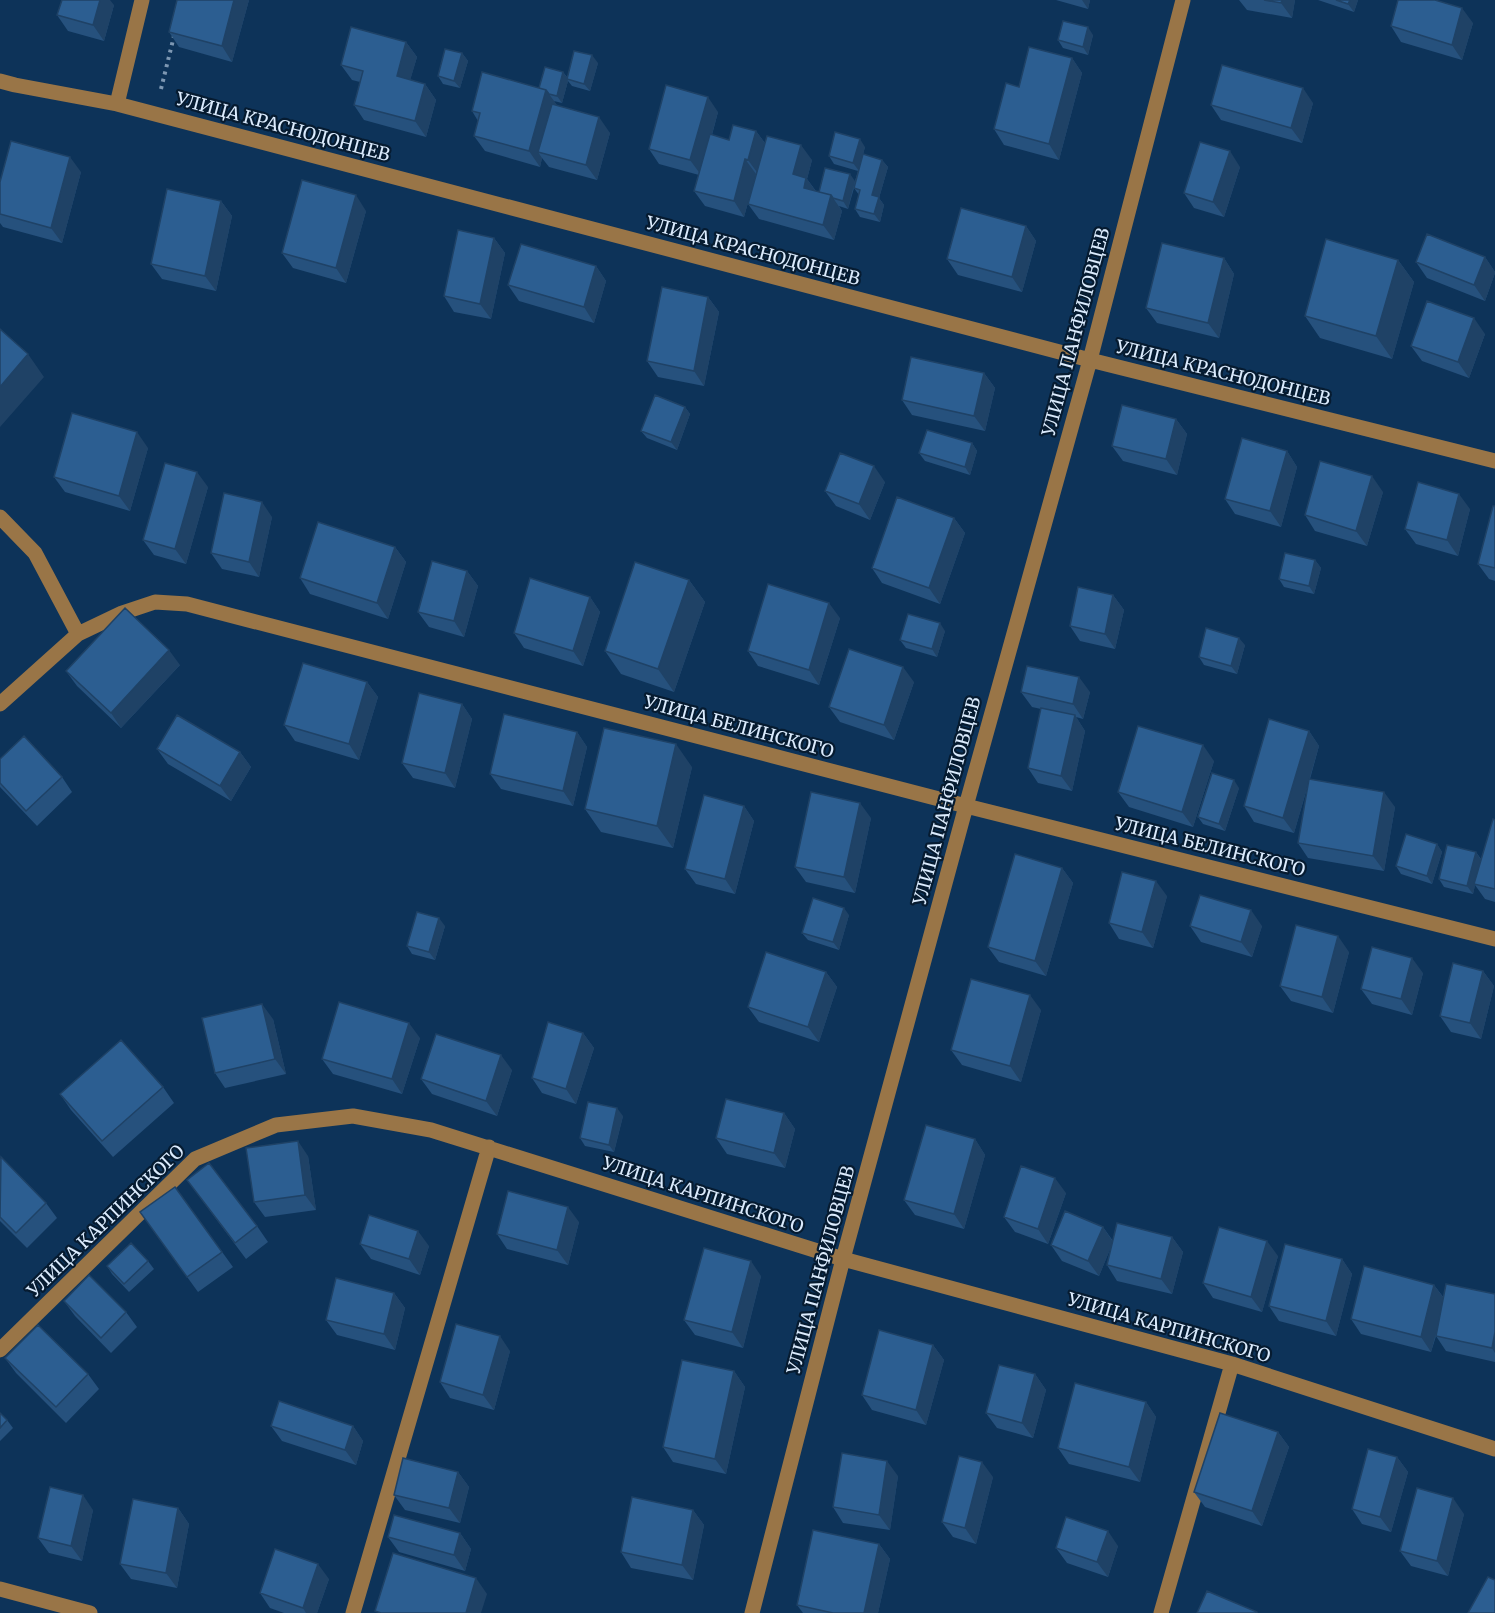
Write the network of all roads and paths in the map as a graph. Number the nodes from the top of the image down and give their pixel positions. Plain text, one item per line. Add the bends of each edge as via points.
1 (142, 0) edge
2 (1184, 0) edge
3 (175, 34) edge
4 (0, 81) edge
5 (117, 104) junction
6 (154, 114) junction
7 (1090, 360) junction
8 (1495, 461) edge
9 (0, 517) edge
10 (78, 634) junction
11 (0, 704) edge
12 (966, 806) junction
13 (1495, 939) edge
14 (489, 1148) junction
15 (843, 1259) junction
16 (0, 1350) edge
17 (1232, 1364) junction
18 (1495, 1449) edge
19 (0, 1589) edge
20 (90, 1613) edge
21 (353, 1613) edge
22 (752, 1613) edge
23 (1161, 1613) edge

1 - 5 street
2 - 7 street, УЛИЦА ПАНФИЛОВЦЕВ
3 - 6 path
4 - 5 street, УЛИЦА КРАСНОДОНЦЕВ
5 - 6 street, УЛИЦА КРАСНОДОНЦЕВ
6 - 7 street, УЛИЦА КРАСНОДОНЦЕВ
7 - 8 street, УЛИЦА КРАСНОДОНЦЕВ
7 - 12 street, УЛИЦА ПАНФИЛОВЦЕВ
9 - 10 street via 35,553
10 - 11 street, УЛИЦА БЕЛИНСКОГО
10 - 12 street, УЛИЦА БЕЛИНСКОГО via 155,602 187,604
12 - 13 street, УЛИЦА БЕЛИНСКОГО
12 - 15 street, УЛИЦА ПАНФИЛОВЦЕВ
14 - 15 street, УЛИЦА КАРПИНСКОГО
14 - 16 street, УЛИЦА КАРПИНСКОГО via 431,1130 353,1116 266,1129 195,1159
14 - 21 street
15 - 17 street, УЛИЦА КАРПИНСКОГО
15 - 22 street, УЛИЦА ПАНФИЛОВЦЕВ
17 - 18 street, УЛИЦА КАРПИНСКОГО
17 - 23 street
19 - 20 street

